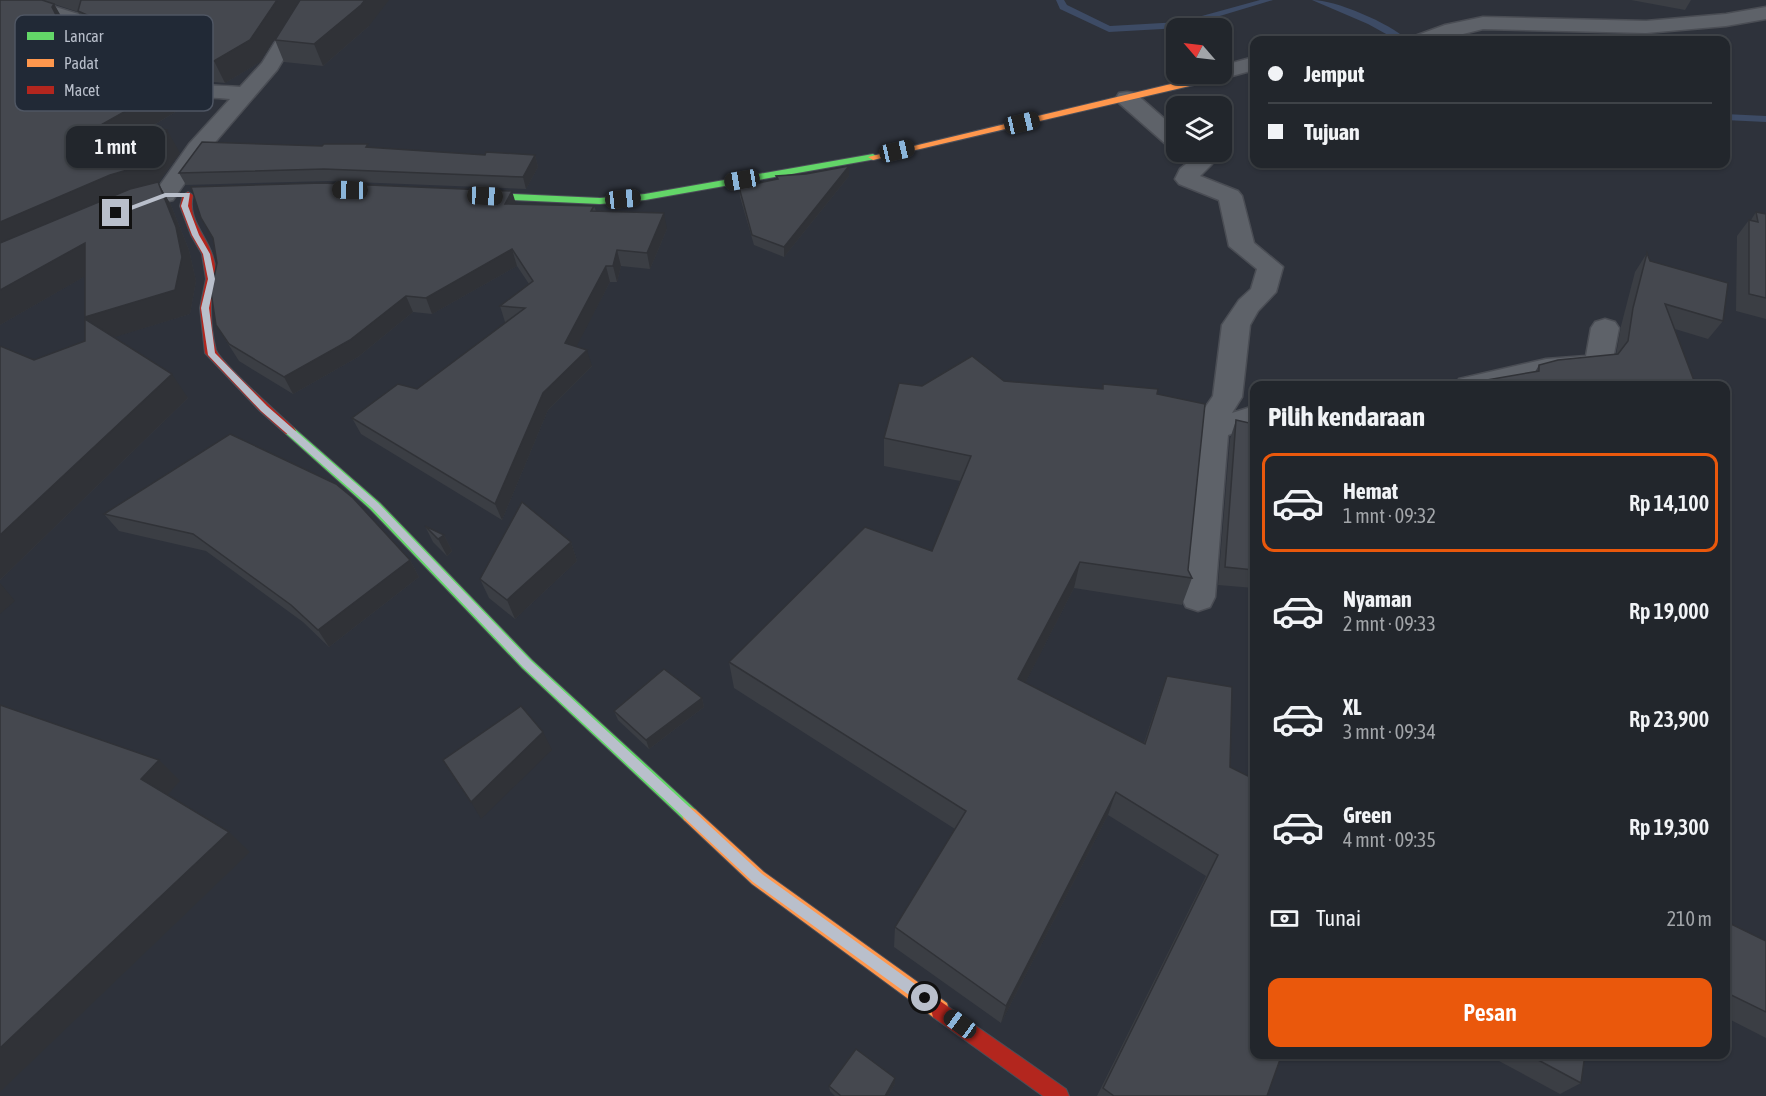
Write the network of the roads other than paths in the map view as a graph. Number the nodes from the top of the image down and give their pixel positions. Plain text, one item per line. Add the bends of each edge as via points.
1 (310, 0) edge
2 (0, 12) edge
3 (1766, 13) edge
4 (62, 15) edge
5 (1433, 36) edge
6 (1250, 64) edge
7 (1232, 69) edge
8 (1179, 84) edge
9 (213, 91) edge
10 (247, 94) junction
11 (1127, 98) junction
12 (1166, 132) edge
13 (1198, 162) edge
14 (451, 194) edge
15 (160, 197) joint
16 (1605, 328) dead end
17 (1490, 381) edge
18 (1250, 417) edge
19 (1213, 429) junction
20 (1198, 597) dead end
21 (1059, 1096) edge

1 - 10 street via 270,66
2 - 4 street via 46,10
3 - 5 street via 1646,27 1483,23
6 - 7 street
8 - 11 street
9 - 10 street
10 - 15 street
11 - 12 street
11 - 14 street via 876,156 645,197 600,201
13 - 19 street via 1187,179 1230,196 1242,246 1270,267 1263,292 1236,325 1227,397 1216,410
15 - 21 street via 194,194 185,206 207,254 211,279 205,308 211,353 264,408 375,506 527,664 758,878
16 - 17 street via 1595,364 1546,368
18 - 19 street
19 - 20 street

